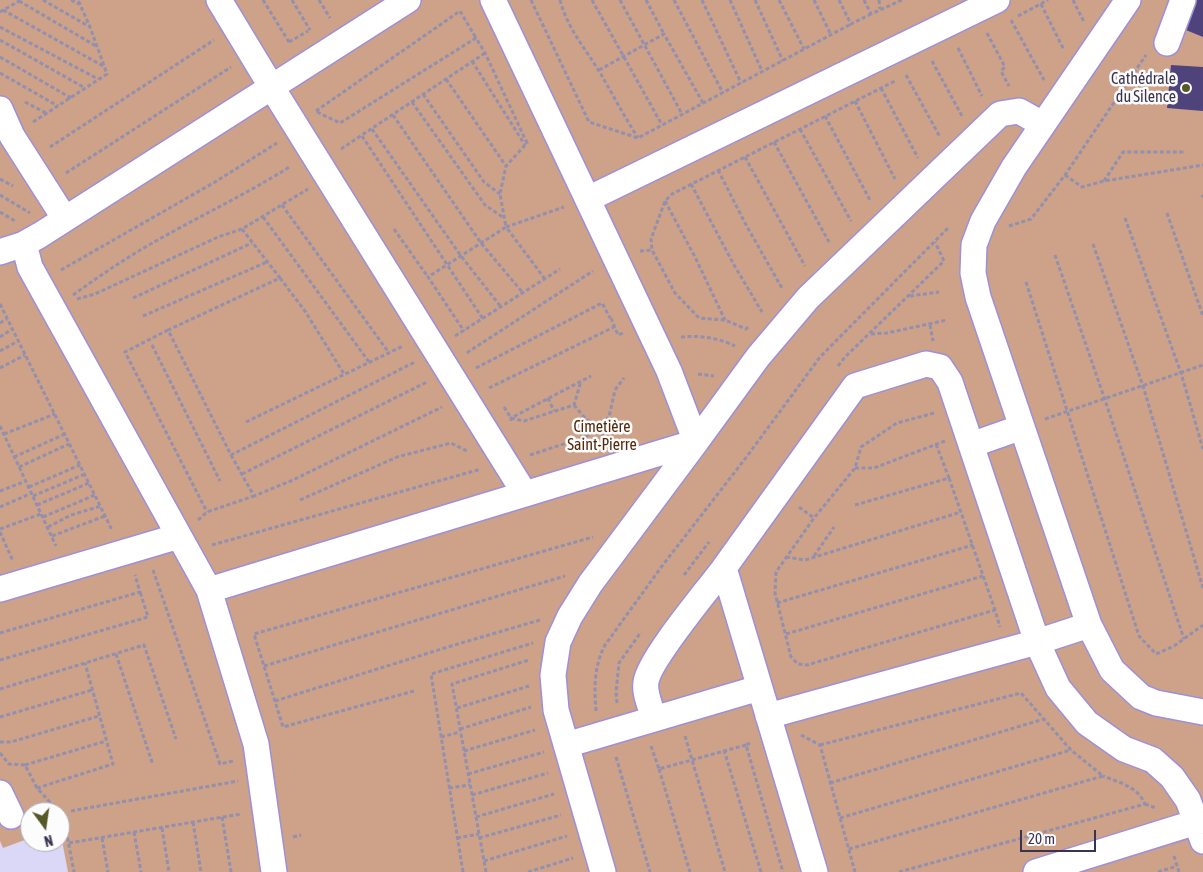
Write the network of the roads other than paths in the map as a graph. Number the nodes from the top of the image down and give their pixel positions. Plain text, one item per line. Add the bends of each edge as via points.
1 (219, 0) edge
2 (408, 0) edge
3 (493, 0) edge
4 (1128, 0) edge
5 (1183, 0) edge
6 (1004, 10) edge
7 (1170, 36) road end
8 (271, 86) junction
9 (0, 109) edge
10 (1042, 124) junction
11 (588, 200) junction
12 (65, 219) junction
13 (24, 244) junction
14 (0, 252) edge
15 (1022, 427) junction
16 (969, 440) junction
17 (696, 442) junction
18 (525, 494) junction
19 (183, 543) junction
20 (724, 568) junction
21 (0, 589) edge
22 (209, 590) junction
23 (1089, 626) junction
24 (1037, 642) junction
25 (759, 688) junction
26 (1203, 712) edge
27 (768, 716) junction
28 (649, 721) junction
29 (576, 776) edge
30 (0, 792) edge
31 (11, 816) dead end
32 (1201, 828) edge
33 (274, 872) edge
34 (815, 872) edge
35 (1036, 872) edge

1 - 8 lane
2 - 8 lane
3 - 11 lane
4 - 10 lane
5 - 7 lane
6 - 11 lane
8 - 12 lane
8 - 18 lane
9 - 12 lane via 12,136
10 - 15 lane via 1009,174 983,221 974,245 973,273 978,297
10 - 17 lane via 1019,111 1000,114 808,298 758,356
11 - 17 lane via 669,371
12 - 13 lane
13 - 14 lane
13 - 19 lane via 30,267 58,306
15 - 16 lane
15 - 23 lane
16 - 20 lane via 950,382 939,366 926,364 855,386
16 - 24 lane
17 - 18 lane
17 - 29 lane via 590,584 562,636
18 - 22 lane
19 - 21 lane via 132,550
19 - 22 lane
20 - 25 lane
20 - 28 lane via 660,653 646,679
22 - 33 lane via 256,744
23 - 24 lane
23 - 26 lane via 1112,670 1141,697
24 - 27 lane
24 - 32 lane via 1058,688 1087,723 1124,749 1153,760 1172,777 1188,800
25 - 27 lane
25 - 28 lane
27 - 34 lane
28 - 29 lane via 604,734
30 - 31 lane
32 - 35 lane

